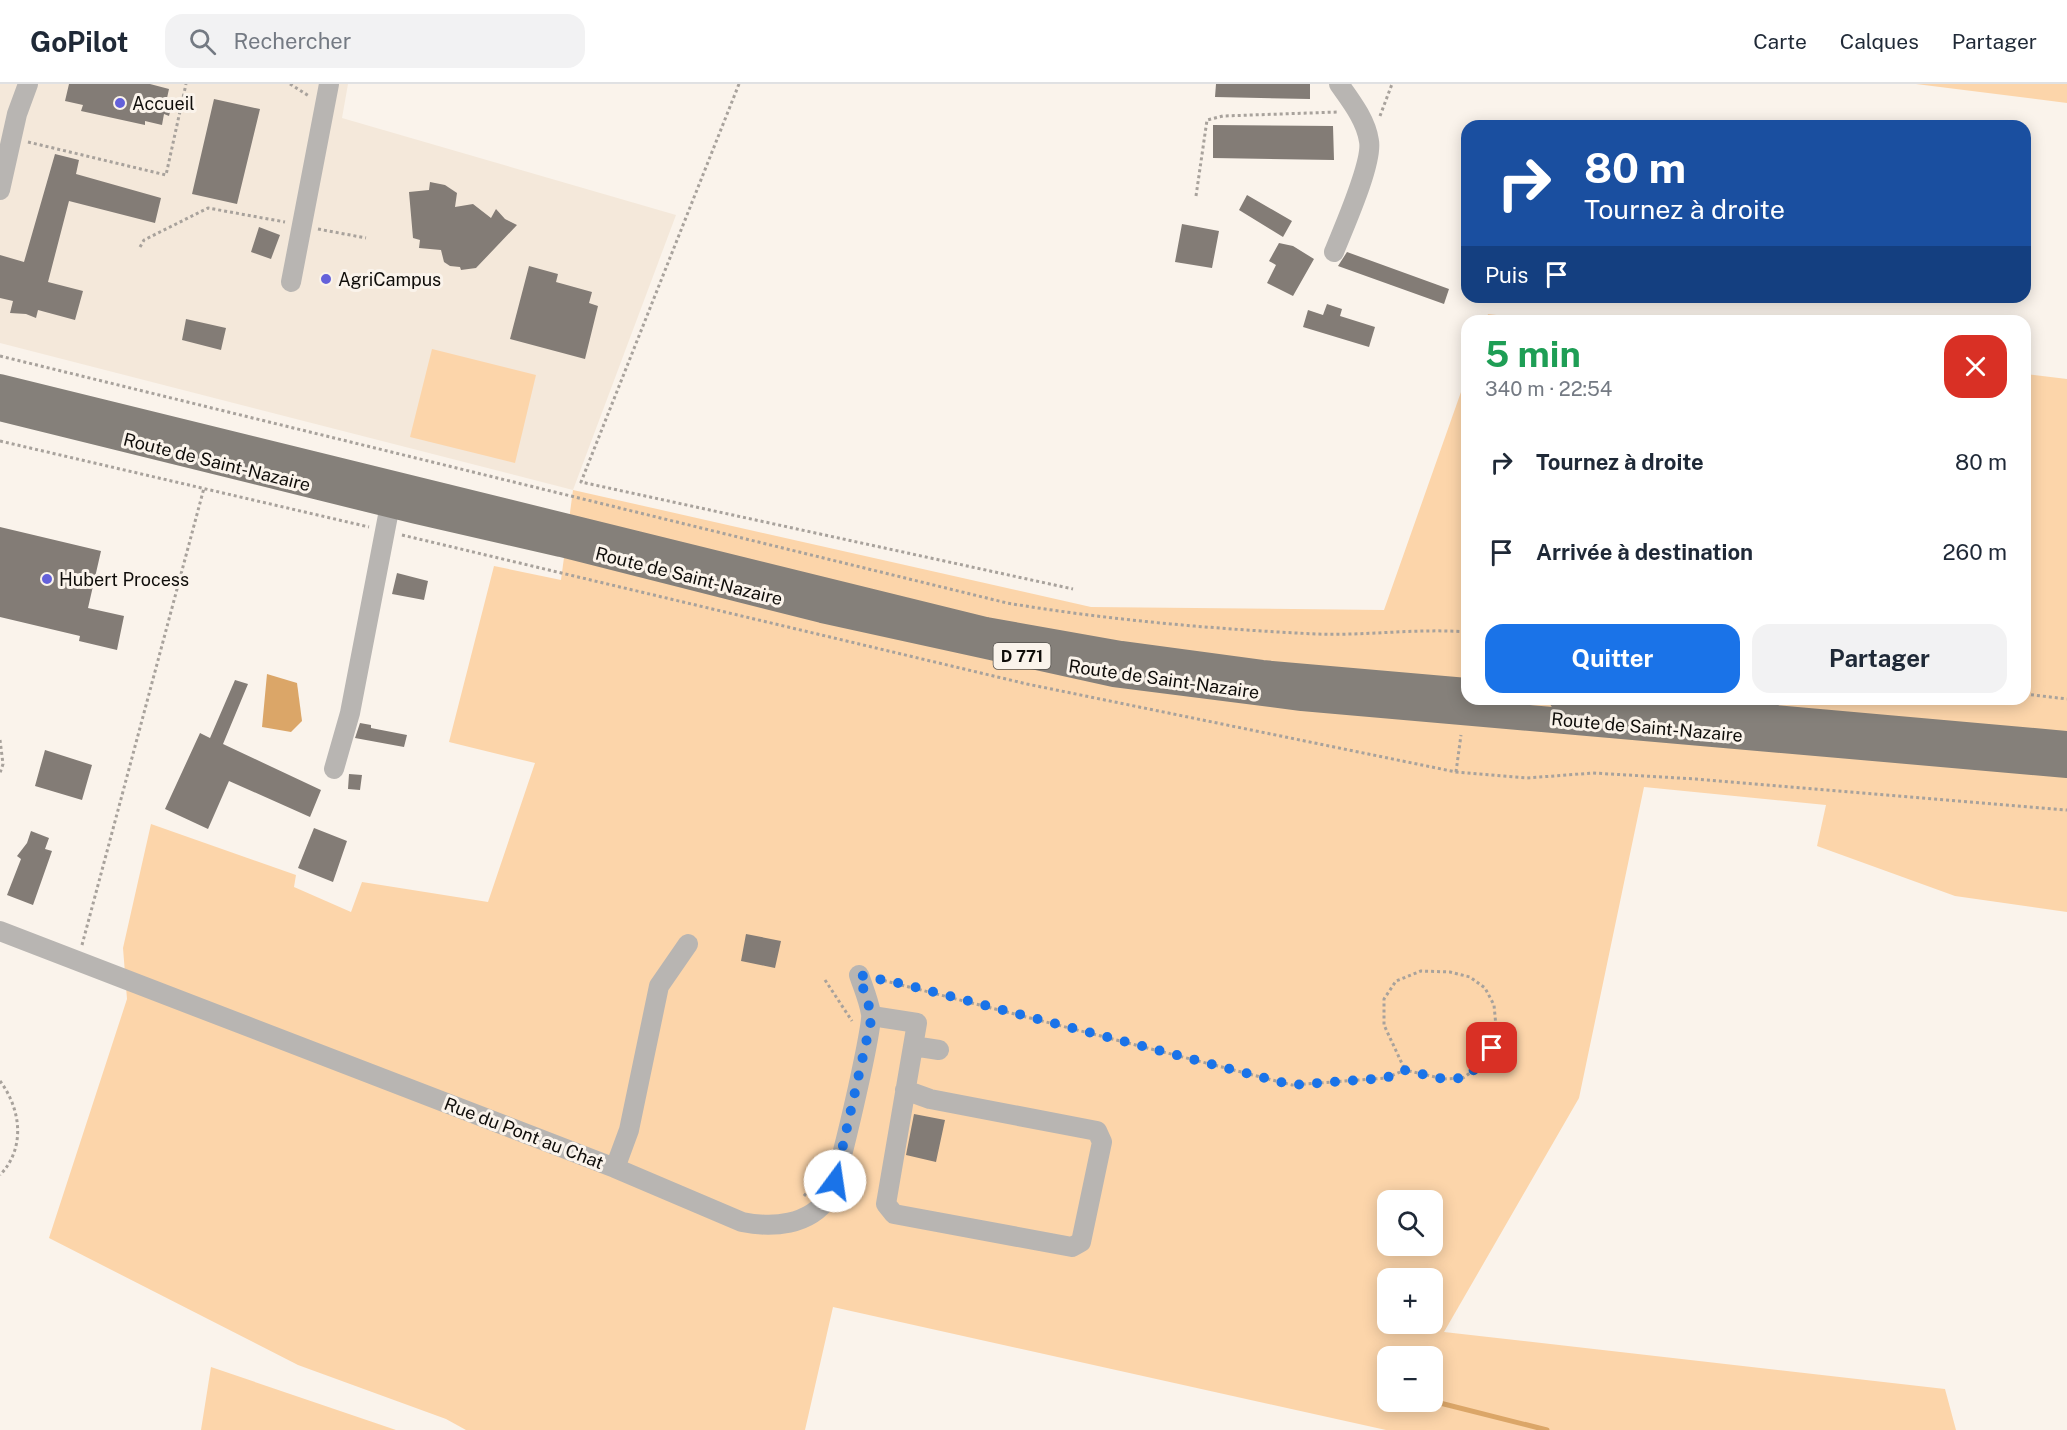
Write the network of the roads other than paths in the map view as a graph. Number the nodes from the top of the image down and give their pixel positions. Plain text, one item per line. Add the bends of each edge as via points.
1 (28, 84) edge
2 (330, 84) edge
3 (1339, 84) edge
4 (0, 189) edge
5 (1334, 252) dead end
6 (291, 282) dead end
7 (0, 387) edge
8 (0, 408) edge
9 (390, 505) junction
10 (1461, 690) edge
11 (1629, 705) edge
12 (2067, 744) edge
13 (2067, 765) edge
14 (334, 769) dead end
15 (0, 931) edge
16 (688, 944) dead end
17 (859, 975) road end
18 (864, 1021) junction
19 (913, 1046) junction
20 (939, 1050) dead end
21 (905, 1090) junction
22 (615, 1168) junction

1 - 4 street
2 - 6 street
3 - 5 street via 1358,111 1370,143 1360,186
7 - 10 main road, Route de Saint-Nazaire via 986,630 1262,673
8 - 9 main road, Route de Saint-Nazaire / D 771
9 - 13 main road, Route de Saint-Nazaire / D 771 via 822,610 1114,674 1302,698
9 - 14 street via 350,713
11 - 12 main road, Route de Saint-Nazaire
15 - 22 street, Rue du Pont au Chat via 79,954
16 - 22 street via 659,986 629,1130
17 - 18 street
18 - 19 street via 917,1023
18 - 22 street, Rue du Pont au Chat via 835,1181 829,1196 801,1219 773,1225 742,1222
19 - 20 street
19 - 21 street
21 - 21 street via 886,1204 894,1214 1072,1247 1081,1242 1102,1142 1097,1131 930,1099

